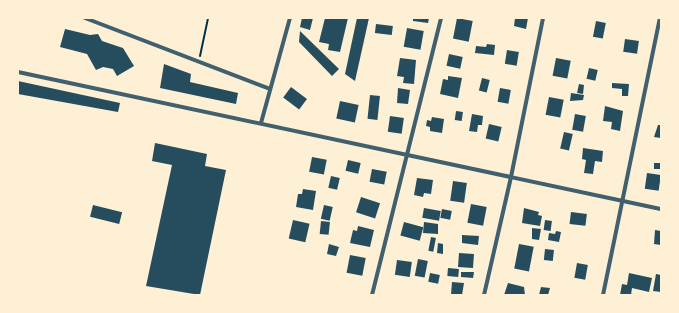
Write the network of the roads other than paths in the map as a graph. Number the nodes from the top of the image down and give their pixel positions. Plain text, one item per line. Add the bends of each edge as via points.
1 (85, 18) edge
2 (290, 18) edge
3 (441, 18) edge
4 (543, 18) edge
5 (660, 18) edge
6 (18, 72) edge
7 (270, 89) junction
8 (261, 124) junction
9 (407, 155) junction
10 (512, 177) junction
11 (623, 201) junction
12 (661, 209) edge
13 (372, 295) edge
14 (484, 295) edge
15 (603, 295) edge

1 - 7 street
2 - 7 street
3 - 9 street
4 - 10 street
5 - 11 street
6 - 8 street
7 - 8 street
8 - 9 street
9 - 10 street
9 - 13 street
10 - 11 street
10 - 14 street
11 - 12 street
11 - 15 street

